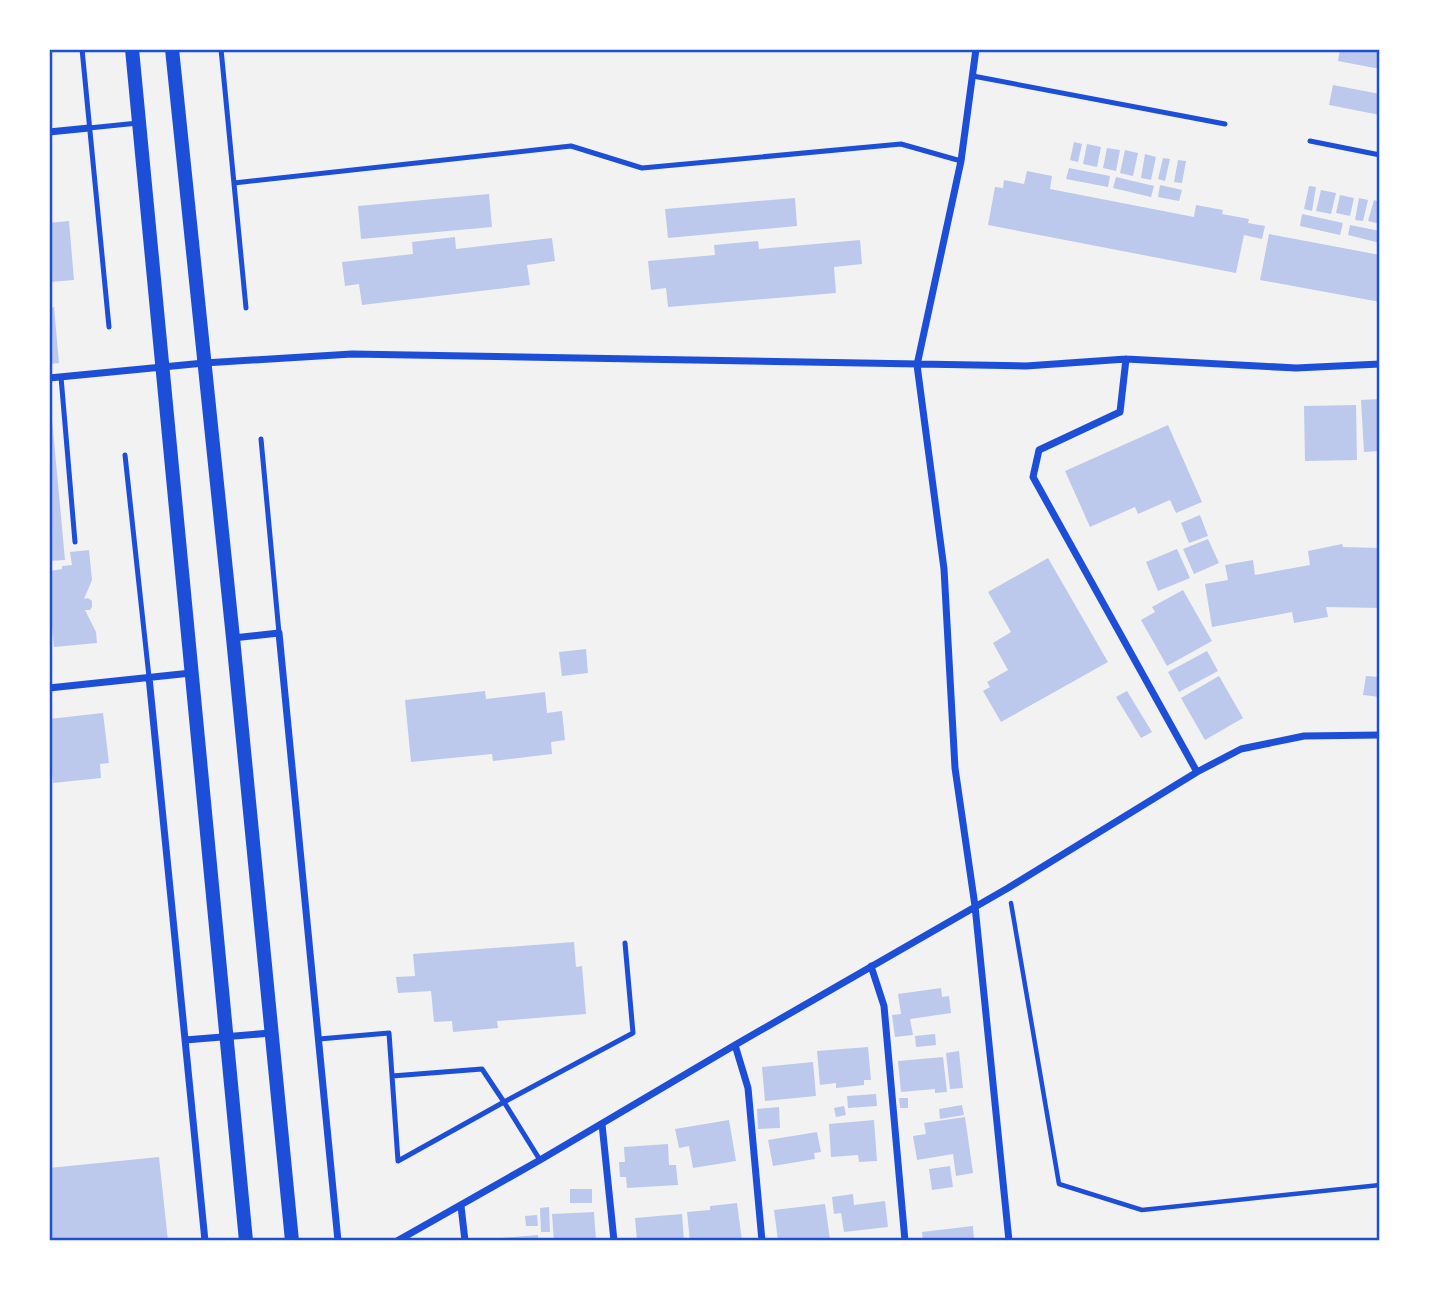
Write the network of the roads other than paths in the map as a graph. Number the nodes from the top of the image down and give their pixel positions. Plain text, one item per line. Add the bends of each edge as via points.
1 (82, 49) edge
2 (132, 49) edge
3 (172, 49) edge
4 (221, 49) edge
5 (976, 49) edge
6 (973, 76) junction
7 (139, 123) junction
8 (1225, 124) dead end
9 (89, 128) junction
10 (49, 132) edge
11 (1310, 141) dead end
12 (1380, 155) edge
13 (961, 161) junction
14 (234, 183) junction
15 (246, 308) dead end
16 (109, 327) dead end
17 (1126, 359) junction
18 (204, 363) junction
19 (1380, 364) edge
20 (917, 365) junction
21 (162, 368) junction
22 (61, 377) junction
23 (49, 378) edge
24 (261, 439) dead end
25 (124, 455) dead end
26 (75, 542) dead end
27 (279, 633) junction
28 (233, 638) junction
29 (192, 673) junction
30 (149, 677) junction
31 (49, 688) edge
32 (1380, 735) edge
33 (1197, 772) junction
34 (975, 906) junction
35 (625, 943) dead end
36 (872, 966) junction
37 (272, 1033) junction
38 (227, 1037) junction
39 (319, 1039) junction
40 (185, 1040) junction
41 (735, 1045) junction
42 (392, 1076) junction
43 (504, 1102) junction
44 (602, 1124) junction
45 (540, 1160) junction
46 (461, 1206) junction
47 (205, 1241) edge
48 (246, 1241) edge
49 (292, 1241) edge
50 (338, 1241) edge
51 (397, 1241) edge
52 (465, 1241) edge
53 (614, 1241) edge
54 (762, 1241) edge
55 (905, 1241) edge
56 (1009, 1241) edge

1 - 9 lane
2 - 7 main road
3 - 18 main road
4 - 14 lane
5 - 6 street
6 - 8 lane
6 - 13 street
7 - 9 lane
7 - 21 main road
9 - 10 street
9 - 16 lane
11 - 12 lane
13 - 14 lane via 901,144 642,169 571,146
13 - 20 street
14 - 15 lane
17 - 19 street via 1296,368
17 - 20 street via 1026,366
17 - 33 street via 1121,412 1039,450 1033,477
18 - 20 street via 352,354
18 - 21 street
18 - 28 main road
20 - 34 street via 944,569 955,768
21 - 22 street
21 - 29 main road
22 - 23 street
22 - 26 lane
24 - 27 lane
25 - 30 lane
27 - 28 street
27 - 39 street
28 - 37 main road
29 - 30 street
29 - 38 main road
30 - 31 street
30 - 40 street
32 - 33 street via 1304,736 1241,749
33 - 34 street
34 - 36 street
34 - 56 street
35 - 43 lane via 633,1033
36 - 41 street
36 - 55 street via 884,1006
37 - 38 street
37 - 49 main road
38 - 40 street
38 - 48 main road
39 - 42 lane via 389,1033
39 - 50 street
40 - 47 street
41 - 44 street
41 - 54 street via 748,1087
42 - 43 lane via 482,1069
42 - 43 lane via 398,1161
43 - 45 lane
44 - 45 street
44 - 53 street
45 - 46 street
46 - 51 street
46 - 52 street

